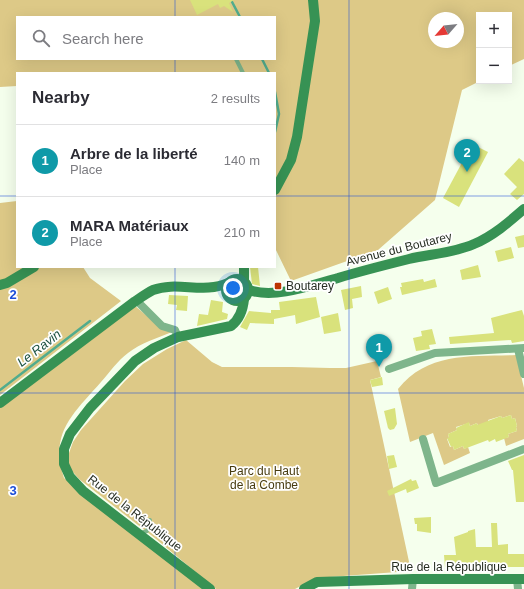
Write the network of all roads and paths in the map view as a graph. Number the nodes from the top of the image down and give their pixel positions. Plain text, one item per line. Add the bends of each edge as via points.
1 (313, 0) edge
2 (236, 60) edge
3 (242, 72) edge
4 (276, 187) edge
5 (524, 209) edge
6 (32, 268) edge
7 (240, 268) edge
8 (244, 268) edge
9 (0, 285) edge
10 (190, 287) junction
11 (241, 288) junction
12 (230, 298) junction
13 (138, 299) junction
14 (210, 330) junction
15 (178, 337) junction
16 (521, 348) edge
17 (388, 369) dead end
18 (524, 374) edge
19 (0, 403) edge
20 (424, 439) dead end
21 (524, 449) edge
22 (150, 520) dead end
23 (138, 534) junction
24 (520, 582) edge
25 (412, 584) edge
26 (210, 589) edge
27 (304, 589) edge

1 - 4 main road via 315,21 297,137 291,160
2 - 3 lane
5 - 11 main road, Avenue du Boutarey via 496,232 474,244 308,287 270,292
6 - 9 main road
7 - 11 main road
8 - 11 main road
10 - 11 main road, Avenue du Boutarey
10 - 12 main road, Avenue du Boutarey
10 - 13 main road, Avenue du Boutarey via 152,290
11 - 12 main road, Avenue du Boutarey via 238,301
11 - 12 main road via 226,290
11 - 14 main road, Rue de la République via 240,315 236,322 231,326
12 - 14 main road, Rue de la République via 234,305 232,319
13 - 15 street via 162,326 175,330
13 - 19 main road, Avenue du Boutarey
14 - 15 main road, Rue de la République
15 - 23 main road, Rue de la République via 154,348 135,361 90,408 70,434 64,449 64,464 70,477 83,491
16 - 17 street via 435,353
16 - 18 street
20 - 21 street via 436,483
22 - 23 lane via 147,531
23 - 26 main road, Rue de la République
24 - 25 main road, Rue de la République
25 - 27 main road, Rue de la République via 317,582

